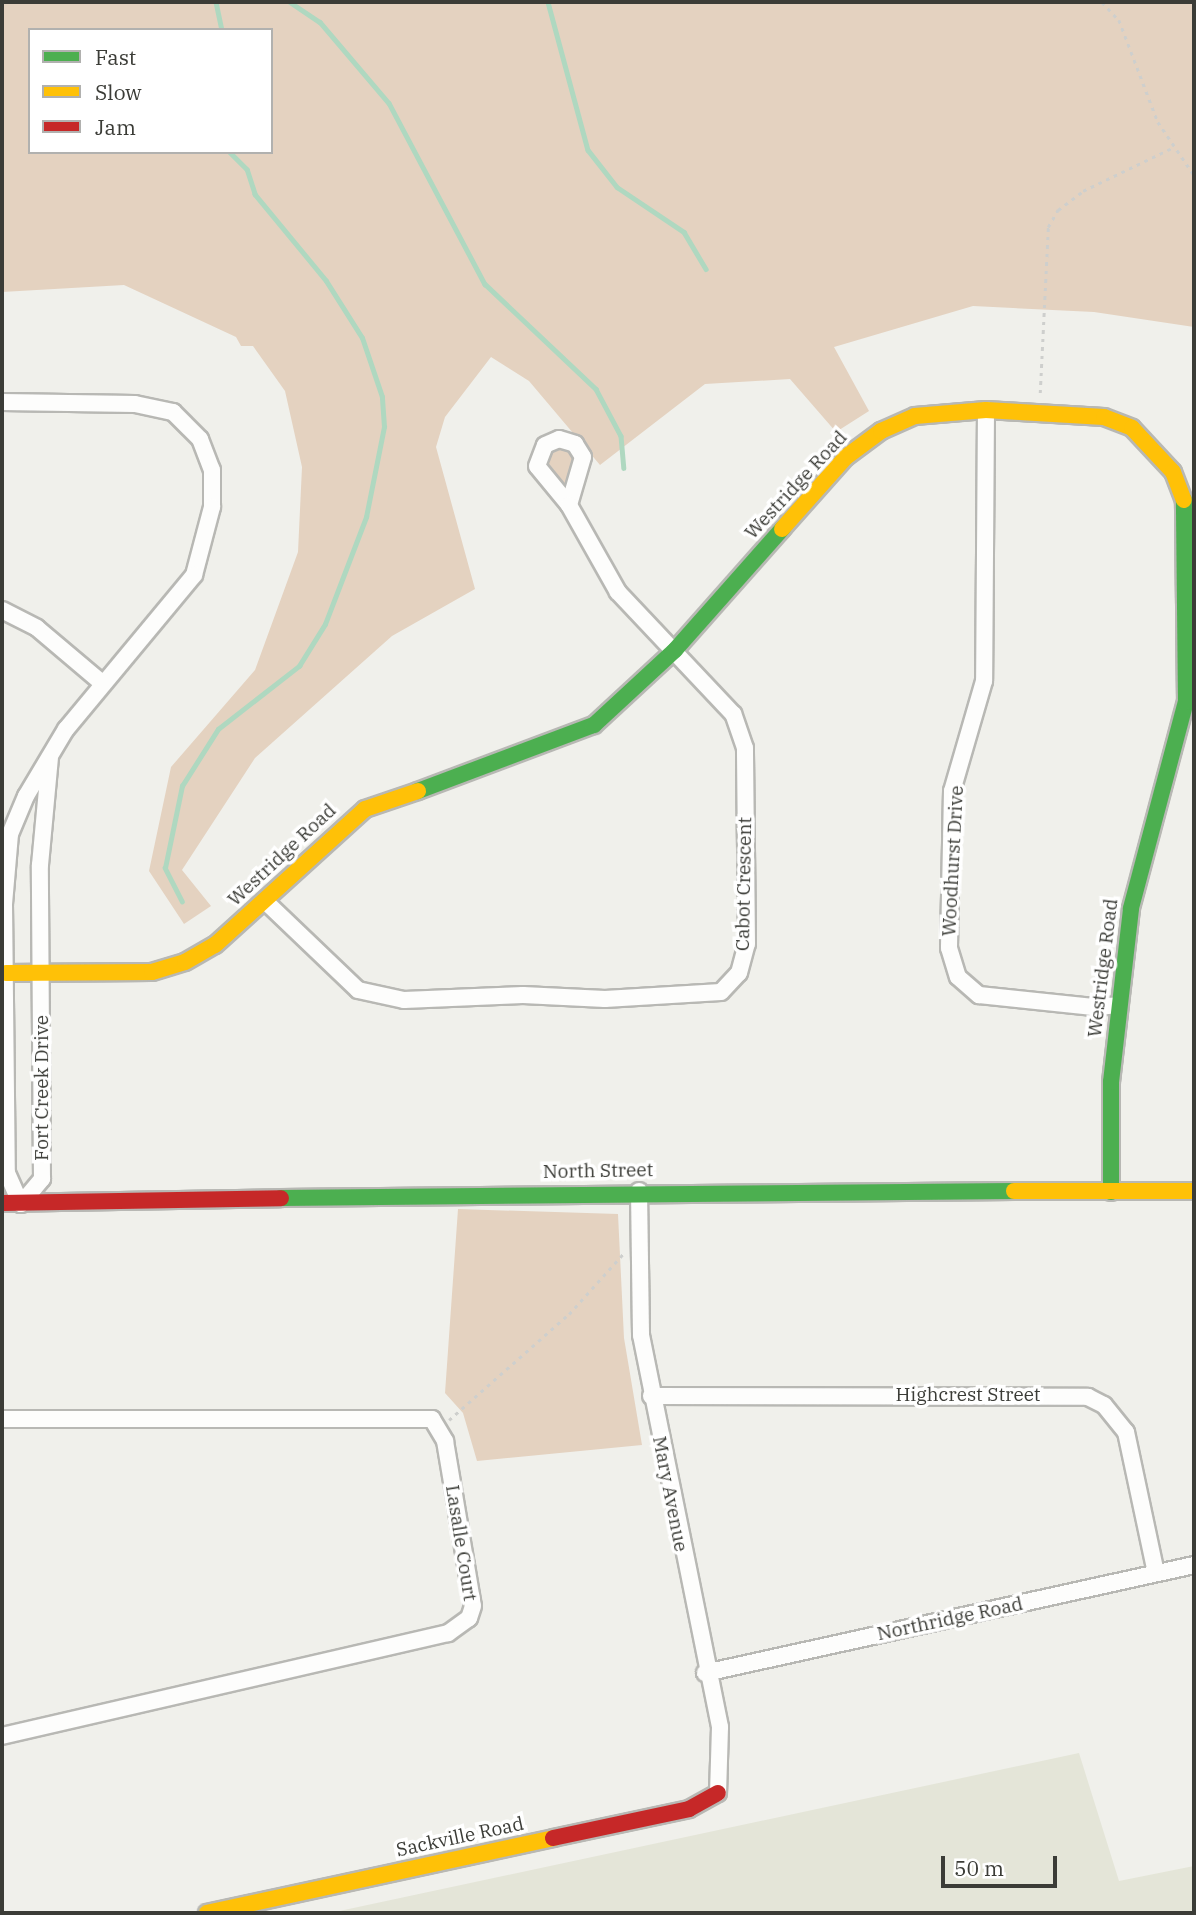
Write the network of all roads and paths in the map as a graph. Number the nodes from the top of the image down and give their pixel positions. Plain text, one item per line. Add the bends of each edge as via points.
1 (1102, 2) edge
2 (1174, 146) junction
3 (1194, 175) edge
4 (2, 402) edge
5 (986, 410) junction
6 (1039, 410) junction
7 (569, 505) dead end
8 (2, 610) edge
9 (1190, 625) edge
10 (675, 650) junction
11 (102, 682) junction
12 (50, 758) junction
13 (266, 902) junction
14 (6, 973) junction
15 (41, 973) junction
16 (1119, 1004) junction
17 (639, 1191) junction
18 (1194, 1191) edge
19 (1111, 1192) junction
20 (2, 1203) edge
21 (21, 1204) junction
22 (640, 1235) junction
23 (650, 1396) junction
24 (2, 1419) edge
25 (440, 1426) junction
26 (1194, 1565) edge
27 (1156, 1573) junction
28 (705, 1673) junction
29 (2, 1736) edge
30 (718, 1793) joint
31 (207, 1913) edge

1 - 2 path via 1119,20 1143,90
2 - 3 path
2 - 6 path via 1083,191 1058,210 1048,227
4 - 11 street, Fort Creek Drive via 135,404 173,412 200,439 212,470 212,507 194,575
5 - 6 street, Westridge Road
5 - 10 street, Westridge Road via 915,416 863,443
5 - 16 street, Woodhurst Drive via 984,681 953,791 949,948 958,977 979,995 1093,1007
6 - 9 street, Westridge Road via 1104,417 1132,428 1173,472 1186,505
7 - 10 street, Cabot Crescent via 618,592
8 - 11 street via 37,628
9 - 16 street, Westridge Road via 1186,702 1136,876
10 - 13 street, Westridge Road via 623,702 572,737 365,809 313,851
10 - 13 street, Cabot Crescent via 733,714 745,748 747,944 740,973 721,992 605,999 523,995 404,1000 358,990
11 - 12 street, Fort Creek Drive
12 - 14 street, Fort Creek Drive via 10,834
12 - 15 street, Fort Creek Drive via 41,842
13 - 15 street, Westridge Road via 215,945 185,962 152,972
14 - 15 street, Westridge Road
14 - 21 street, Fort Creek Drive via 7,1173
15 - 21 street, Fort Creek Drive via 42,1179
16 - 19 street, Westridge Road
17 - 19 street, North Street
17 - 21 street, North Street
17 - 22 street, Mary Avenue
18 - 19 street, North Street
20 - 21 street, North Street
22 - 23 street, Mary Avenue via 641,1335
22 - 25 path via 569,1314
23 - 27 street, Highcrest Street via 1088,1398 1104,1405 1126,1432
23 - 28 street, Mary Avenue
24 - 25 street via 419,1417
25 - 29 street, Lasalle Court via 472,1592 469,1618 460,1627
26 - 27 street, Northridge Road
27 - 28 street, Northridge Road
28 - 30 street, Mary Avenue via 720,1727
30 - 31 street, Sackville Road via 689,1809

